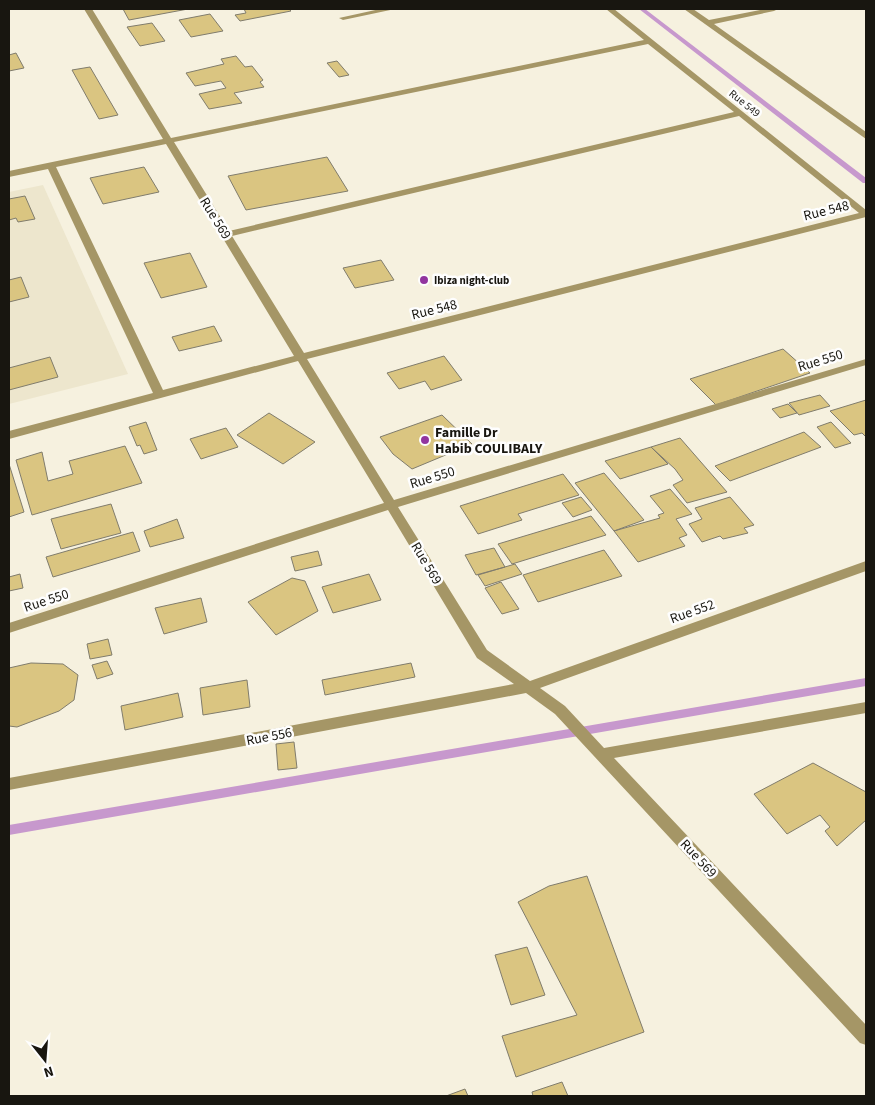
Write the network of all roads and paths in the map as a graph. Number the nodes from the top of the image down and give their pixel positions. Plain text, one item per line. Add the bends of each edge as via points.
1 (88, 9) edge
2 (391, 9) edge
3 (610, 9) edge
4 (688, 9) edge
5 (774, 9) edge
6 (343, 18) dead end
7 (708, 24) junction
8 (650, 41) junction
9 (741, 113) junction
10 (866, 136) edge
11 (168, 141) junction
12 (51, 165) junction
13 (9, 174) edge
14 (866, 214) edge
15 (226, 235) junction
16 (302, 357) junction
17 (866, 362) edge
18 (160, 396) junction
19 (9, 435) edge
20 (391, 505) junction
21 (866, 566) edge
22 (9, 628) edge
23 (528, 687) junction
24 (866, 707) edge
25 (601, 754) junction
26 (9, 784) edge
27 (866, 1037) edge

1 - 11 street, Rue 569
2 - 6 street
3 - 8 street, Rue 549
4 - 7 street
5 - 7 street
7 - 10 street
8 - 9 street, Rue 549
8 - 11 street
9 - 14 street, Rue 549
9 - 15 street
11 - 12 street
11 - 15 street, Rue 569
12 - 13 street
12 - 18 street
14 - 16 street, Rue 548
15 - 16 street, Rue 569
16 - 18 street, Rue 548
16 - 20 street, Rue 569
17 - 20 street, Rue 550
18 - 19 street, Rue 548
20 - 22 street, Rue 550
20 - 23 street, Rue 569 via 482,654
21 - 23 street, Rue 552
23 - 25 street, Rue 569 via 560,710
23 - 26 street, Rue 556
24 - 25 street
25 - 27 street, Rue 569

